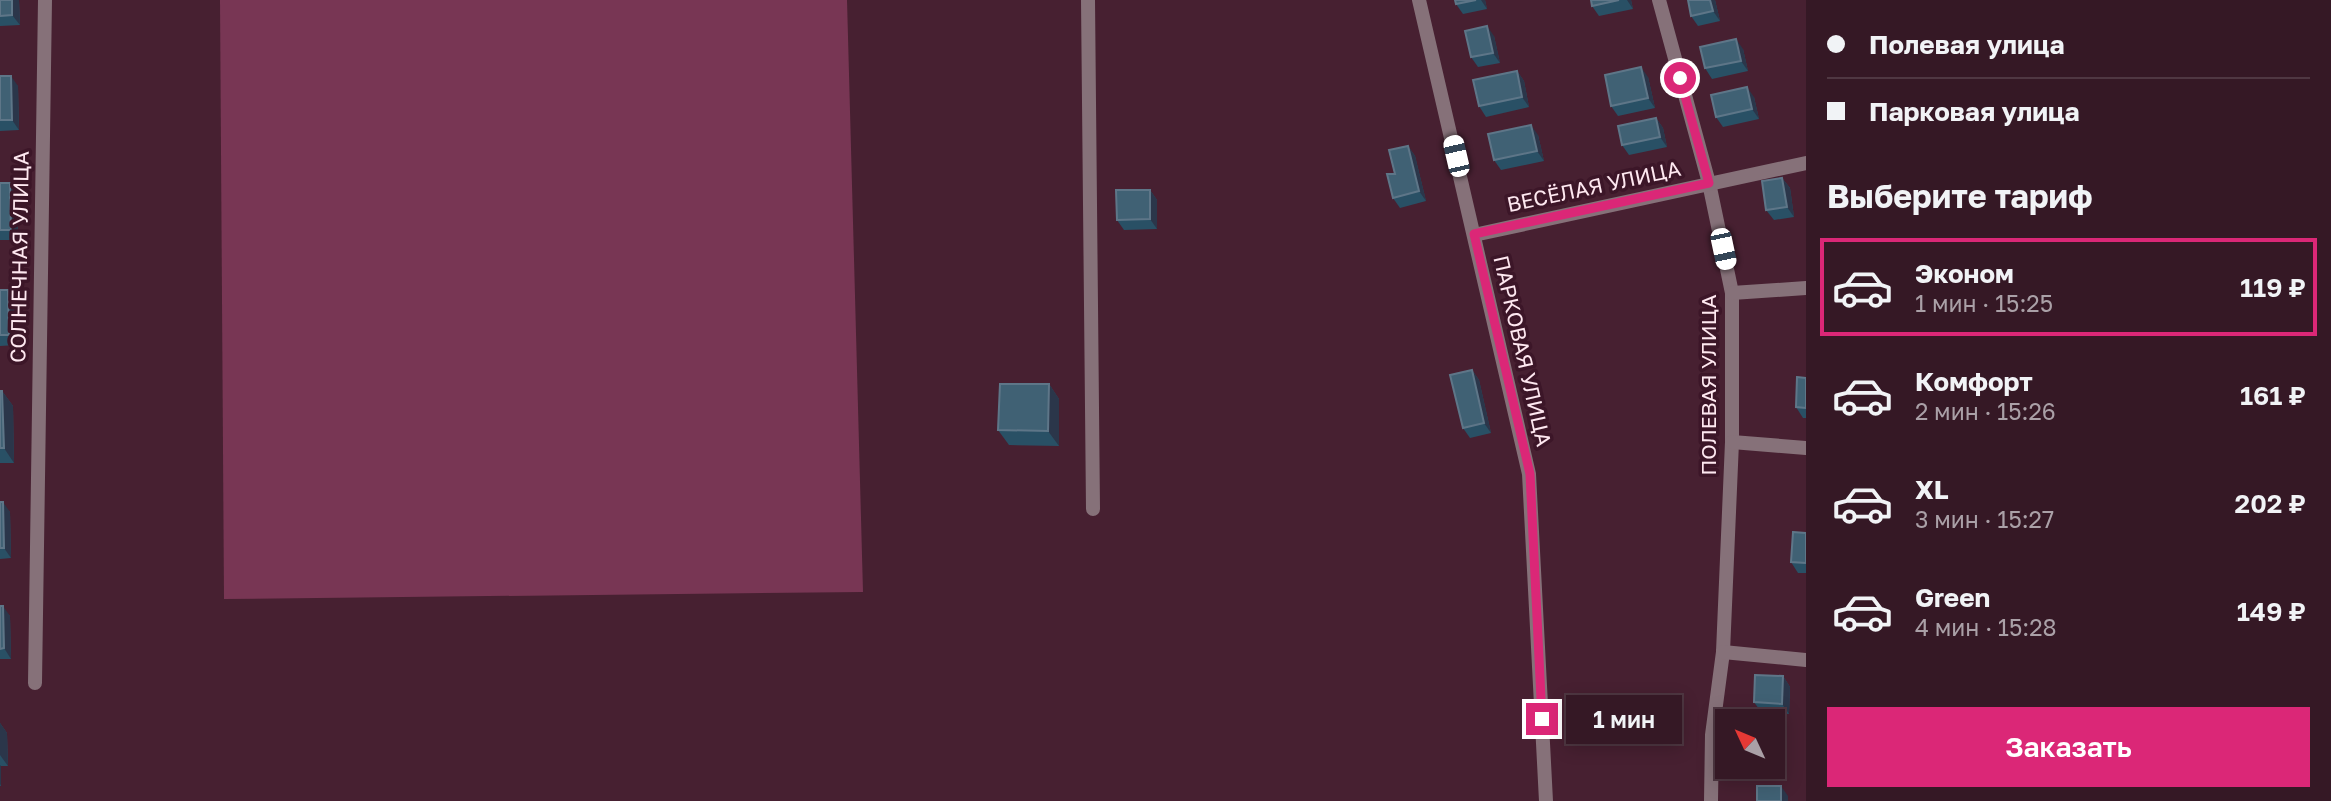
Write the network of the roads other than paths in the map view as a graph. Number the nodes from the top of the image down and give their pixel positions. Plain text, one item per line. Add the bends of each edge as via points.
1 (45, 0) edge
2 (1088, 0) edge
3 (1419, 0) edge
4 (1659, 0) edge
5 (1806, 163) edge
6 (1709, 183) junction
7 (1474, 234) junction
8 (1806, 288) edge
9 (1732, 293) junction
10 (1732, 442) junction
11 (1806, 448) edge
12 (1093, 509) dead end
13 (1723, 652) junction
14 (1806, 660) edge
15 (35, 682) dead end
16 (1546, 801) edge
17 (1711, 801) edge

1 - 15 street, СОЛНЕЧНАЯ УЛИЦА
2 - 12 street
3 - 7 street, ПАРКОВАЯ УЛИЦА
4 - 6 street, ПОЛЕВАЯ УЛИЦА
5 - 6 street, ВЕСЁЛАЯ УЛИЦА
6 - 7 street, ВЕСЁЛАЯ УЛИЦА
6 - 9 street, ПОЛЕВАЯ УЛИЦА
7 - 16 street, ПАРКОВАЯ УЛИЦА via 1530,474
8 - 9 street
9 - 10 street, ПОЛЕВАЯ УЛИЦА
10 - 11 street
10 - 13 street, ПОЛЕВАЯ УЛИЦА
13 - 14 street
13 - 17 street, ПОЛЕВАЯ УЛИЦА via 1712,735

